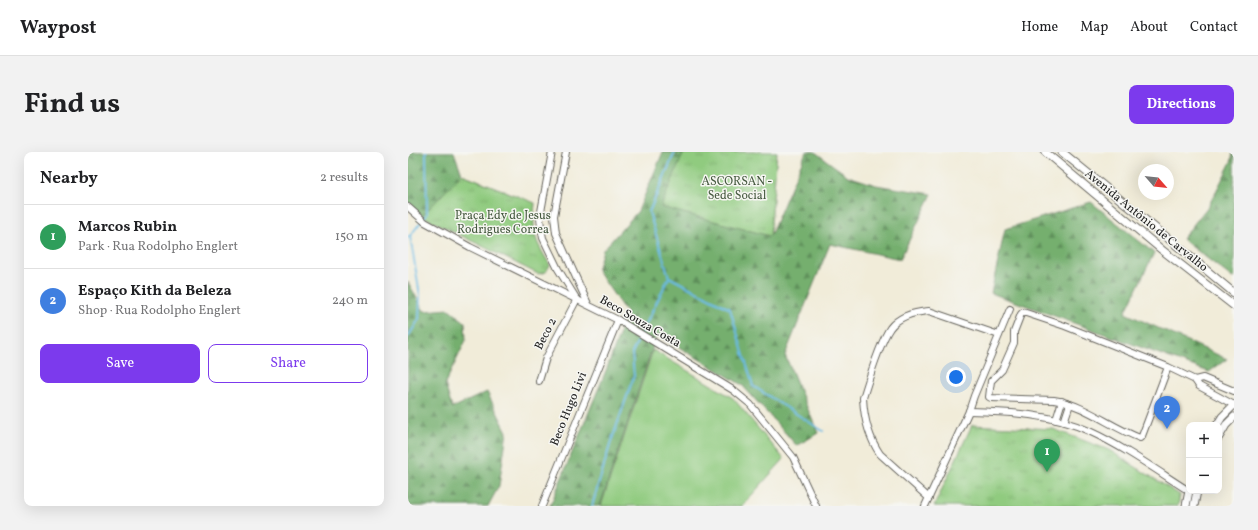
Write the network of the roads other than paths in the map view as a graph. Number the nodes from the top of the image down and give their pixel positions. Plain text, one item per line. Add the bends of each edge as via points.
1 (552, 152) edge
2 (566, 152) edge
3 (1045, 152) edge
4 (1062, 152) edge
5 (408, 207) edge
6 (1162, 233) junction
7 (1170, 240) junction
8 (1153, 244) junction
9 (1162, 250) junction
10 (1234, 293) edge
11 (577, 299) junction
12 (588, 304) junction
13 (1234, 306) edge
14 (1010, 308) dead end
15 (618, 320) junction
16 (999, 335) junction
17 (1168, 367) junction
18 (1195, 380) junction
19 (539, 381) dead end
20 (1226, 388) junction
21 (1234, 391) edge
22 (1220, 398) junction
23 (1062, 401) junction
24 (1070, 404) junction
25 (1234, 405) edge
26 (969, 411) junction
27 (1234, 417) edge
28 (1056, 420) junction
29 (1064, 422) junction
30 (1219, 422) edge
31 (1222, 432) edge
32 (1186, 489) edge
33 (1188, 494) edge
34 (1196, 494) edge
35 (929, 498) junction
36 (542, 506) edge
37 (816, 506) edge
38 (925, 506) edge
39 (1186, 506) edge
40 (1194, 506) edge

1 - 11 street via 540,217 541,228 558,269
2 - 12 street via 554,216 556,233
3 - 8 main road, Avenida Antônio de Carvalho
4 - 6 main road, Avenida Antônio de Carvalho
5 - 11 street, Beco Souza Costa via 426,222 470,247
6 - 7 main road, Avenida Antônio de Carvalho
6 - 8 main road
7 - 9 main road
7 - 10 main road, Avenida Antônio de Carvalho
8 - 9 main road, Avenida Antônio de Carvalho
9 - 13 main road, Avenida Antônio de Carvalho
11 - 12 street, Beco Souza Costa
11 - 19 street, Beco 2 via 546,358
12 - 15 street, Beco Souza Costa
14 - 16 street
15 - 36 street, Beco Hugo Livi
15 - 37 street, Beco Souza Costa via 733,390 750,404 793,457
16 - 26 street
16 - 35 street via 929,311 908,315 898,321 890,328 884,341 863,398 870,436 880,454
17 - 18 street
17 - 23 street via 1023,312 1014,331 1014,343 1002,370 991,382 989,398
17 - 24 street via 1140,438
18 - 20 street via 1203,378
18 - 22 street via 1199,386
20 - 21 street
20 - 22 street
22 - 25 street
23 - 24 street
23 - 28 street
24 - 29 street
25 - 30 main road
26 - 28 street via 1013,412
26 - 35 street
27 - 31 main road
28 - 29 street
29 - 32 street via 1088,430 1113,443
33 - 39 main road
34 - 40 main road
35 - 38 street

